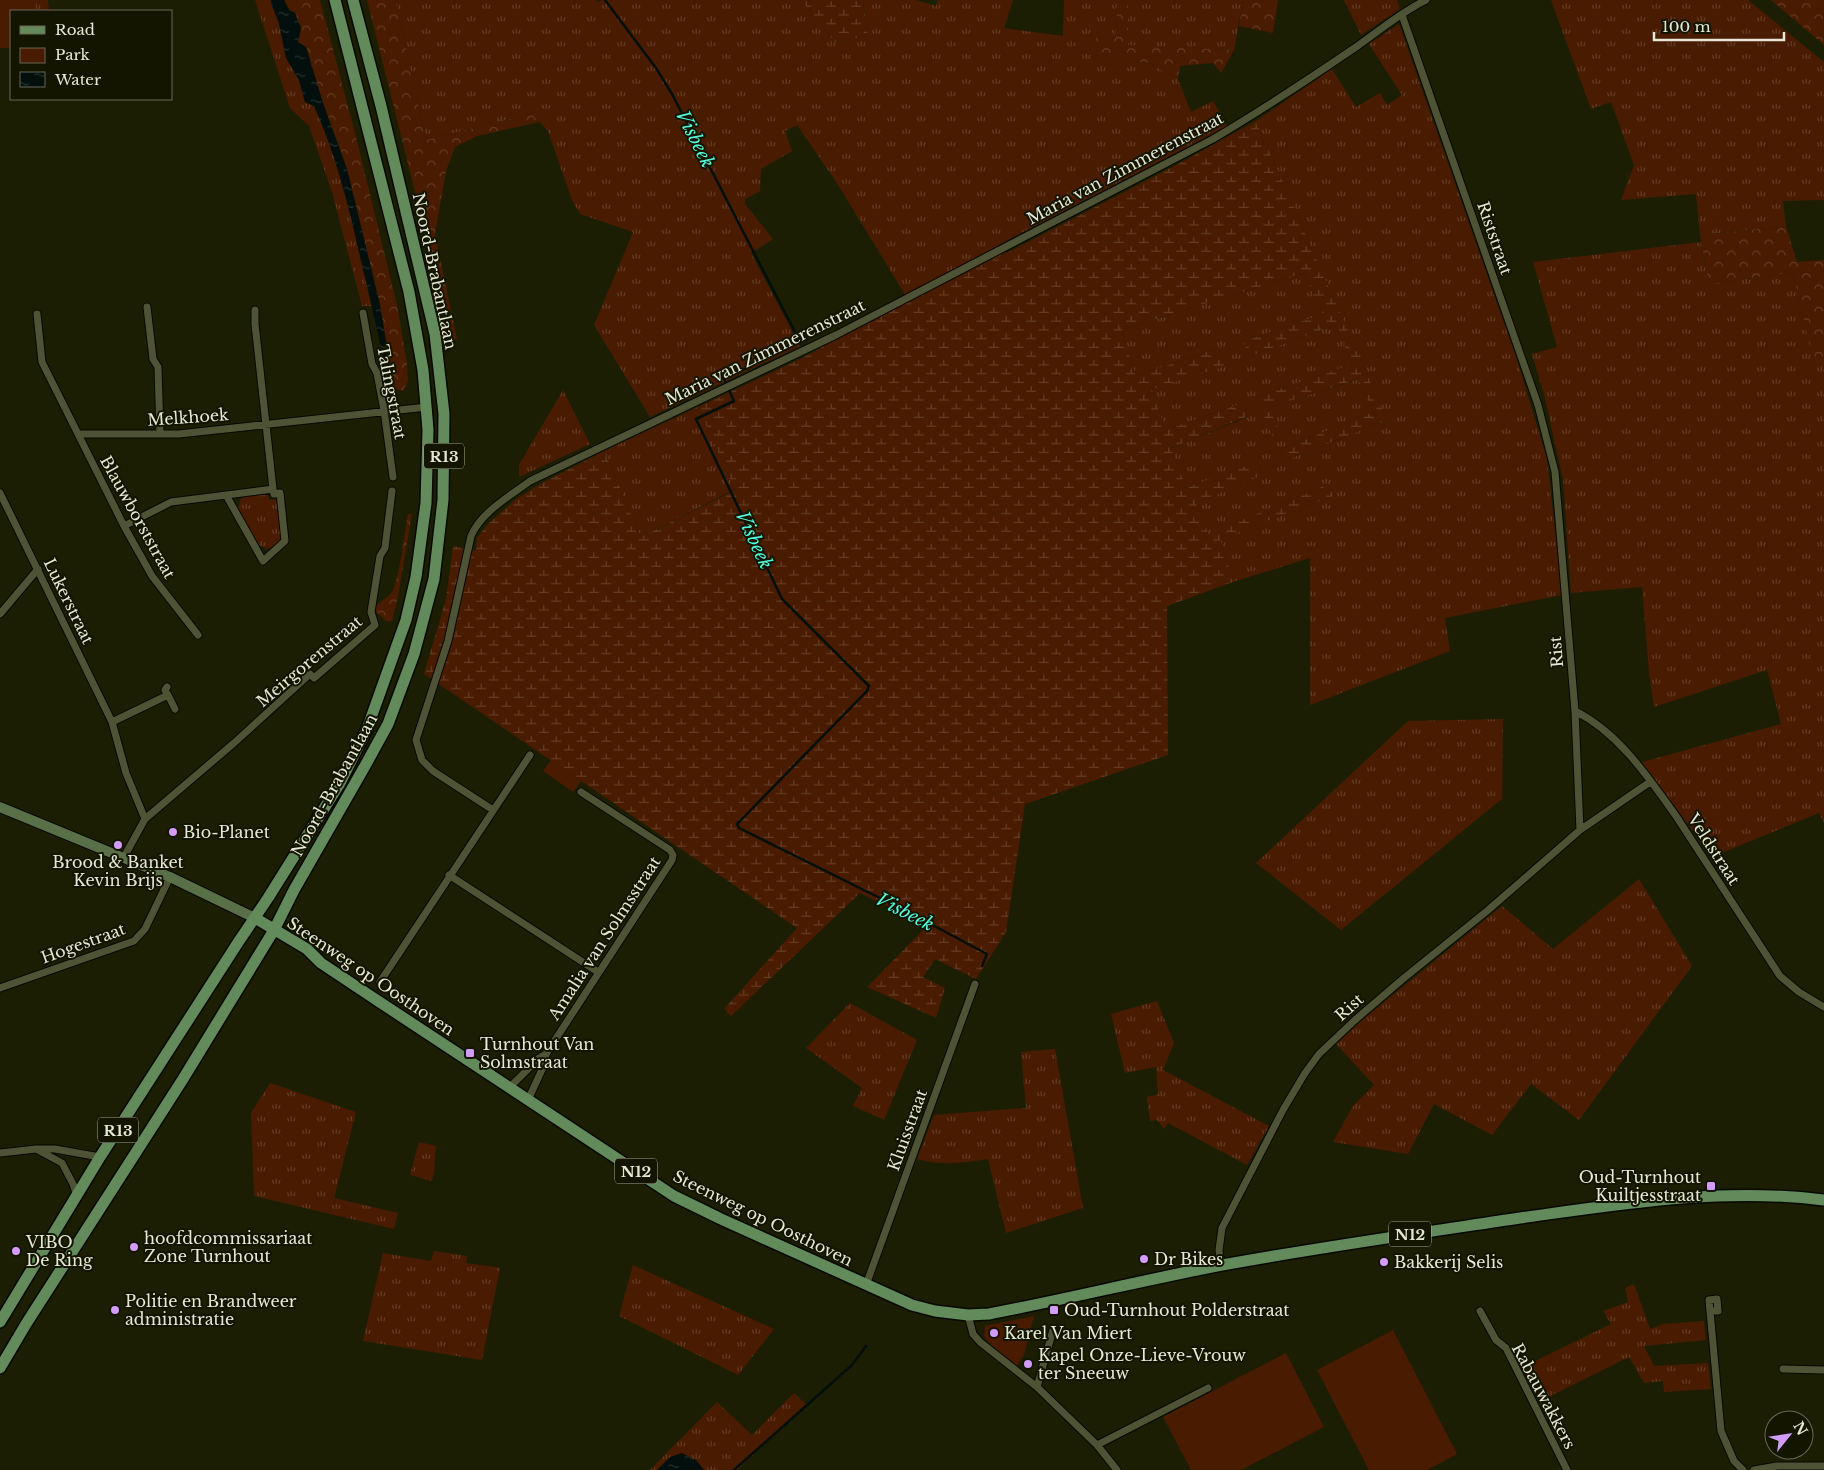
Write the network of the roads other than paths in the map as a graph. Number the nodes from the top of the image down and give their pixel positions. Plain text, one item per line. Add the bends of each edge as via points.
1 (335, 0) edge
2 (353, 0) edge
3 (1426, 0) edge
4 (1402, 15) junction
5 (147, 307) dead end
6 (255, 310) dead end
7 (363, 313) dead end
8 (37, 314) dead end
9 (427, 407) junction
10 (384, 410) junction
11 (266, 424) junction
12 (78, 434) junction
13 (160, 434) junction
14 (1555, 472) joint
15 (393, 477) dead end
16 (273, 489) junction
17 (392, 491) dead end
18 (0, 493) edge
19 (226, 495) junction
20 (124, 526) junction
21 (38, 569) junction
22 (0, 614) edge
23 (198, 635) dead end
24 (167, 687) dead end
25 (168, 695) junction
26 (175, 709) dead end
27 (1575, 711) junction
28 (112, 722) junction
29 (530, 755) dead end
30 (1650, 782) junction
31 (581, 792) dead end
32 (0, 807) edge
33 (493, 810) junction
34 (145, 819) junction
35 (1580, 830) junction
36 (124, 857) junction
37 (449, 875) junction
38 (170, 876) junction
39 (255, 918) junction
40 (274, 930) junction
41 (598, 972) junction
42 (380, 982) dead end
43 (975, 984) dead end
44 (0, 988) edge
45 (1824, 1007) edge
46 (546, 1054) junction
47 (510, 1088) junction
48 (528, 1100) junction
49 (36, 1149) junction
50 (0, 1153) edge
51 (100, 1157) junction
52 (77, 1196) junction
53 (1824, 1200) edge
54 (1220, 1266) junction
55 (866, 1285) junction
56 (1480, 1311) dead end
57 (1710, 1311) dead end
58 (968, 1315) junction
59 (0, 1322) edge
60 (1053, 1330) dead end
61 (0, 1368) edge
62 (1783, 1369) dead end
63 (1824, 1370) edge
64 (1037, 1387) junction
65 (1208, 1388) dead end
66 (1097, 1445) junction
67 (1824, 1466) edge
68 (1118, 1470) edge
69 (1567, 1470) edge
70 (1743, 1470) edge
71 (1754, 1470) edge

1 - 9 main road, Noord-Brabantlaan / R13 via 409,292
2 - 40 main road, Noord-Brabantlaan / R13 via 435,334 444,414 443,500 434,579 414,654 388,724
3 - 4 street
4 - 14 street, Riststraat via 1538,405
4 - 33 street, Maria van Zimmerenstraat via 1264,109 1213,139 836,335 538,476 494,509 475,526 471,536 448,641 416,740 422,760 434,771
5 - 13 street via 158,367
6 - 11 street
7 - 10 street, Talingstraat
8 - 12 street via 42,362
9 - 10 street, Melkhoek
9 - 39 main road, Noord-Brabantlaan / R13 via 426,503 416,577 406,620 367,729 340,783
10 - 11 street, Melkhoek
10 - 15 street, Talingstraat
11 - 13 street, Melkhoek
11 - 16 street
12 - 13 street, Melkhoek
12 - 20 street, Blauwborststraat
14 - 27 street, Rist
16 - 19 street
16 - 19 street via 274,494 280,493 285,540 263,561
17 - 34 street, Meirgorenstraat via 385,548 380,556 371,612 375,625 314,678 310,674
18 - 21 street, Lukerstraat
19 - 20 street via 171,502
20 - 23 street, Blauwborststraat via 152,576
21 - 22 street
21 - 28 street, Lukerstraat
24 - 25 street
25 - 26 street
25 - 28 street
27 - 30 street, Veldstraat via 1621,745
27 - 35 street, Rist
28 - 34 street, Lukerstraat via 126,773
29 - 33 street
30 - 35 street, Rist
30 - 45 street, Veldstraat via 1676,816 1780,976
31 - 41 street, Amalia van Solmsstraat via 673,855
32 - 36 street, Steenweg op Oosthoven
33 - 37 street
34 - 36 street, Meirgorenstraat
35 - 54 street, Rist via 1319,1054 1283,1110 1222,1228
36 - 38 street, Steenweg op Oosthoven
37 - 41 street
37 - 42 street
38 - 39 street, Steenweg op Oosthoven
38 - 44 street, Hogestraat via 145,929 134,941
39 - 40 main road, Steenweg op Oosthoven / N12
39 - 51 main road, Noord-Brabantlaan / R13
40 - 47 main road, Steenweg op Oosthoven / N12 via 307,949 328,968
40 - 61 main road, Noord-Brabantlaan / R13
41 - 46 street, Amalia van Solmsstraat
43 - 55 street, Kluisstraat
46 - 47 street, Amalia van Solmsstraat
46 - 48 street, Amalia van Solmsstraat
47 - 48 main road, Steenweg op Oosthoven / N12
48 - 55 main road, Steenweg op Oosthoven / N12 via 674,1196
49 - 50 street
49 - 51 street
49 - 52 street via 62,1163
51 - 52 main road, Noord-Brabantlaan / R13
52 - 59 main road, Noord-Brabantlaan / R13
53 - 54 main road, N12 via 1764,1194 1659,1199 1439,1230
54 - 58 main road, N12 via 1031,1306
55 - 58 main road, N12 via 926,1309
56 - 69 street, Rabauwakkers via 1496,1340 1506,1348
57 - 70 street via 1721,1431 1734,1461
58 - 64 street via 973,1334 980,1342
60 - 64 street
62 - 63 street
64 - 66 street
65 - 66 street
66 - 68 street
67 - 71 street via 1777,1466

